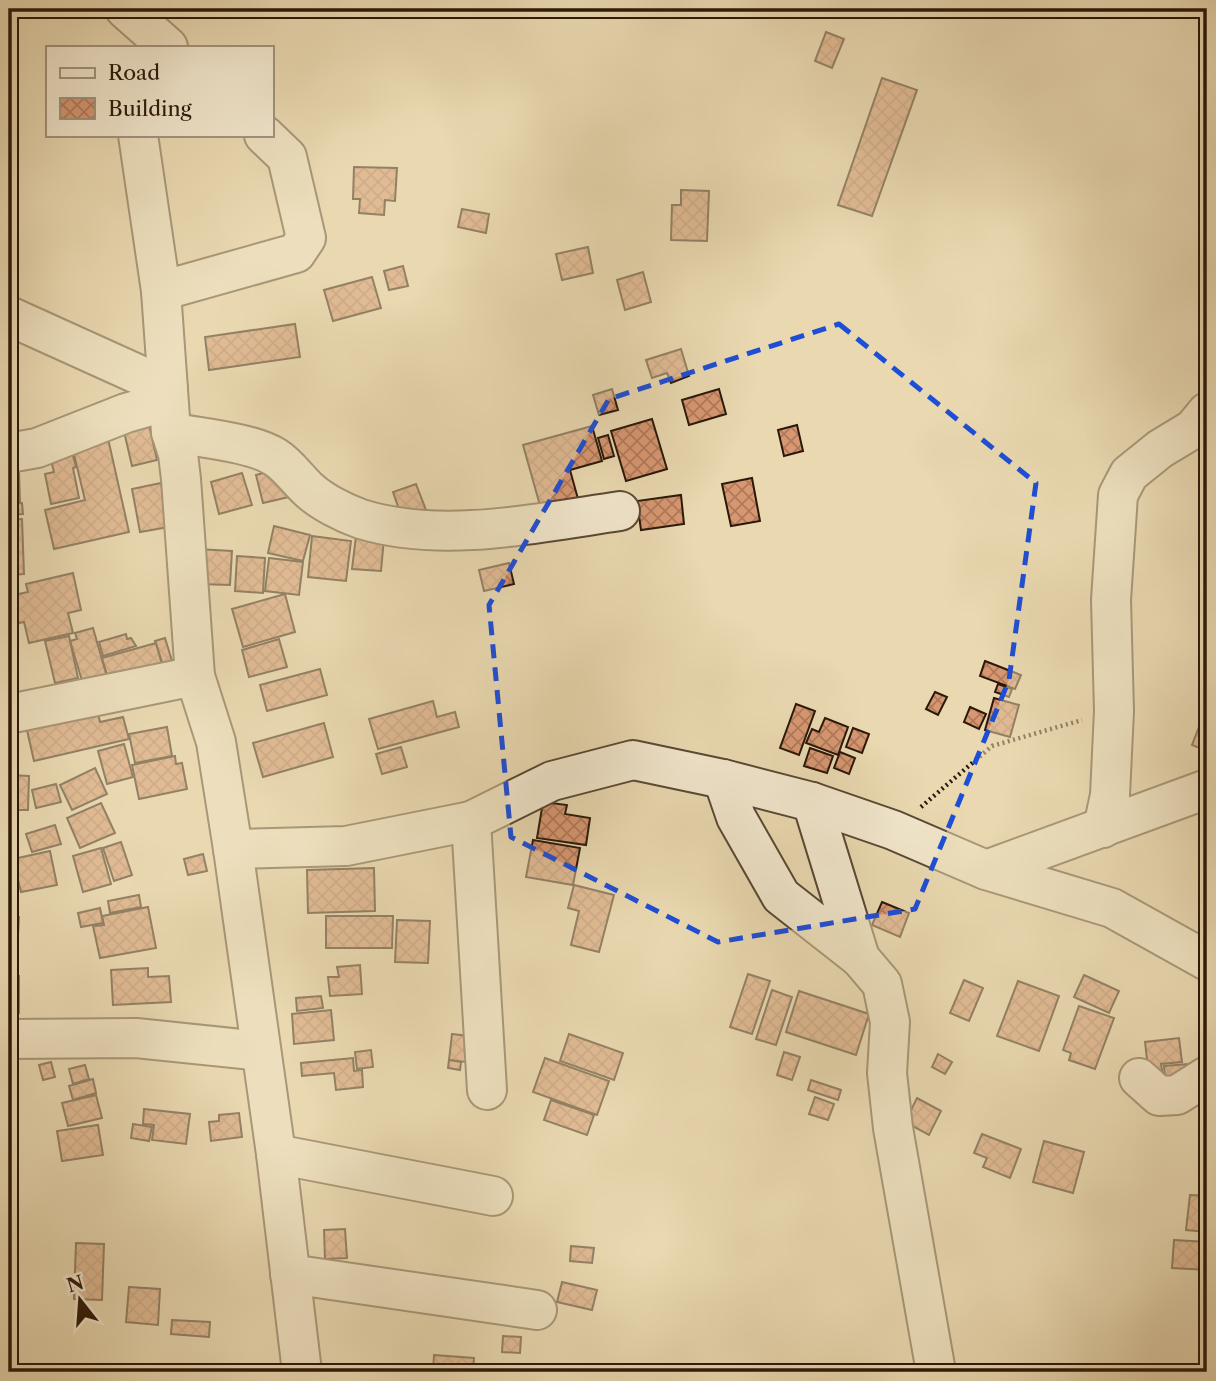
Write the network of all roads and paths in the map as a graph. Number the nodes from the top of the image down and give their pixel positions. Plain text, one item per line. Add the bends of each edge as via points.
1 (119, 9) edge
2 (125, 9) edge
3 (125, 46) edge
4 (167, 46) edge
5 (138, 136) edge
6 (265, 136) edge
7 (161, 291) junction
8 (9, 316) edge
9 (169, 407) junction
10 (1207, 412) edge
11 (18, 445) edge
12 (620, 511) dead end
13 (195, 676) junction
14 (1114, 711) junction
15 (9, 714) edge
16 (723, 779) junction
17 (1207, 789) edge
18 (812, 802) junction
19 (471, 821) junction
20 (1103, 828) junction
21 (893, 830) junction
22 (233, 849) junction
23 (986, 870) junction
24 (860, 958) junction
25 (1207, 961) edge
26 (9, 1039) edge
27 (261, 1051) junction
28 (1207, 1076) edge
29 (1139, 1079) dead end
30 (487, 1090) dead end
31 (276, 1154) junction
32 (494, 1196) dead end
33 (290, 1274) junction
34 (537, 1310) dead end
35 (302, 1372) edge
36 (936, 1372) edge

1 - 3 street
2 - 4 street
5 - 7 street
6 - 7 street via 287,157 306,238 296,253
7 - 9 street
8 - 9 street
9 - 11 street via 126,413
9 - 12 street via 276,457 312,493 360,519 418,531 509,527
9 - 13 street via 181,479
10 - 14 street via 1193,429 1129,474 1118,495 1111,600
13 - 15 street
13 - 22 street via 216,742
14 - 20 street via 1110,795
14 - 21 path via 992,746
16 - 18 street
16 - 19 street via 633,760 551,781
16 - 24 street via 736,817 781,896
17 - 20 street
18 - 21 street
18 - 24 street
19 - 22 street via 346,846
19 - 30 street
20 - 23 street
21 - 23 street
22 - 27 street
23 - 25 street via 1112,908
24 - 36 street via 882,984 890,1022 887,1073 893,1128
26 - 27 street via 136,1038
27 - 31 street
28 - 29 street via 1168,1096 1159,1096
31 - 32 street
31 - 33 street
33 - 34 street
33 - 35 street

